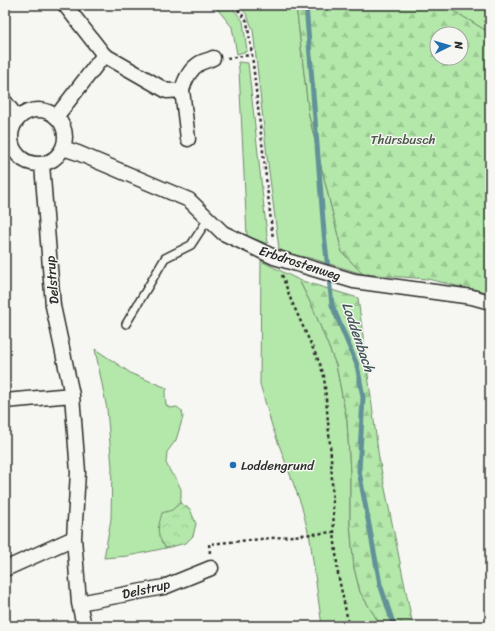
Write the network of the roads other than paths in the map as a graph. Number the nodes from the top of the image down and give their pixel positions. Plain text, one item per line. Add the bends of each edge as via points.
1 (65, 5) edge
2 (104, 55) junction
3 (212, 58) dead end
4 (182, 90) junction
5 (5, 102) edge
6 (56, 117) junction
7 (18, 119) junction
8 (188, 139) dead end
9 (63, 148) junction
10 (9, 151) edge
11 (42, 164) junction
12 (208, 219) junction
13 (490, 302) edge
14 (126, 324) dead end
15 (72, 395) junction
16 (5, 400) edge
17 (74, 538) junction
18 (211, 568) road end
19 (5, 569) edge
20 (79, 603) junction
21 (84, 626) edge

1 - 2 street
2 - 4 street via 166,91
2 - 6 street
3 - 4 street via 200,62 191,70
4 - 8 street
5 - 7 street
6 - 7 street via 36,110
6 - 9 street via 63,126
7 - 10 street via 13,128
9 - 11 street via 55,159
9 - 12 street, Erbdrostenweg via 189,200
10 - 11 street via 31,164
11 - 15 street, Delstrup via 53,306
12 - 13 street, Erbdrostenweg via 223,233 274,257 354,281 472,296
12 - 14 lane via 191,245 166,258
15 - 16 street
15 - 17 street, Delstrup via 78,472
17 - 19 street
17 - 20 street, Delstrup
18 - 20 street, Delstrup via 164,587
20 - 21 street, Delstrup

